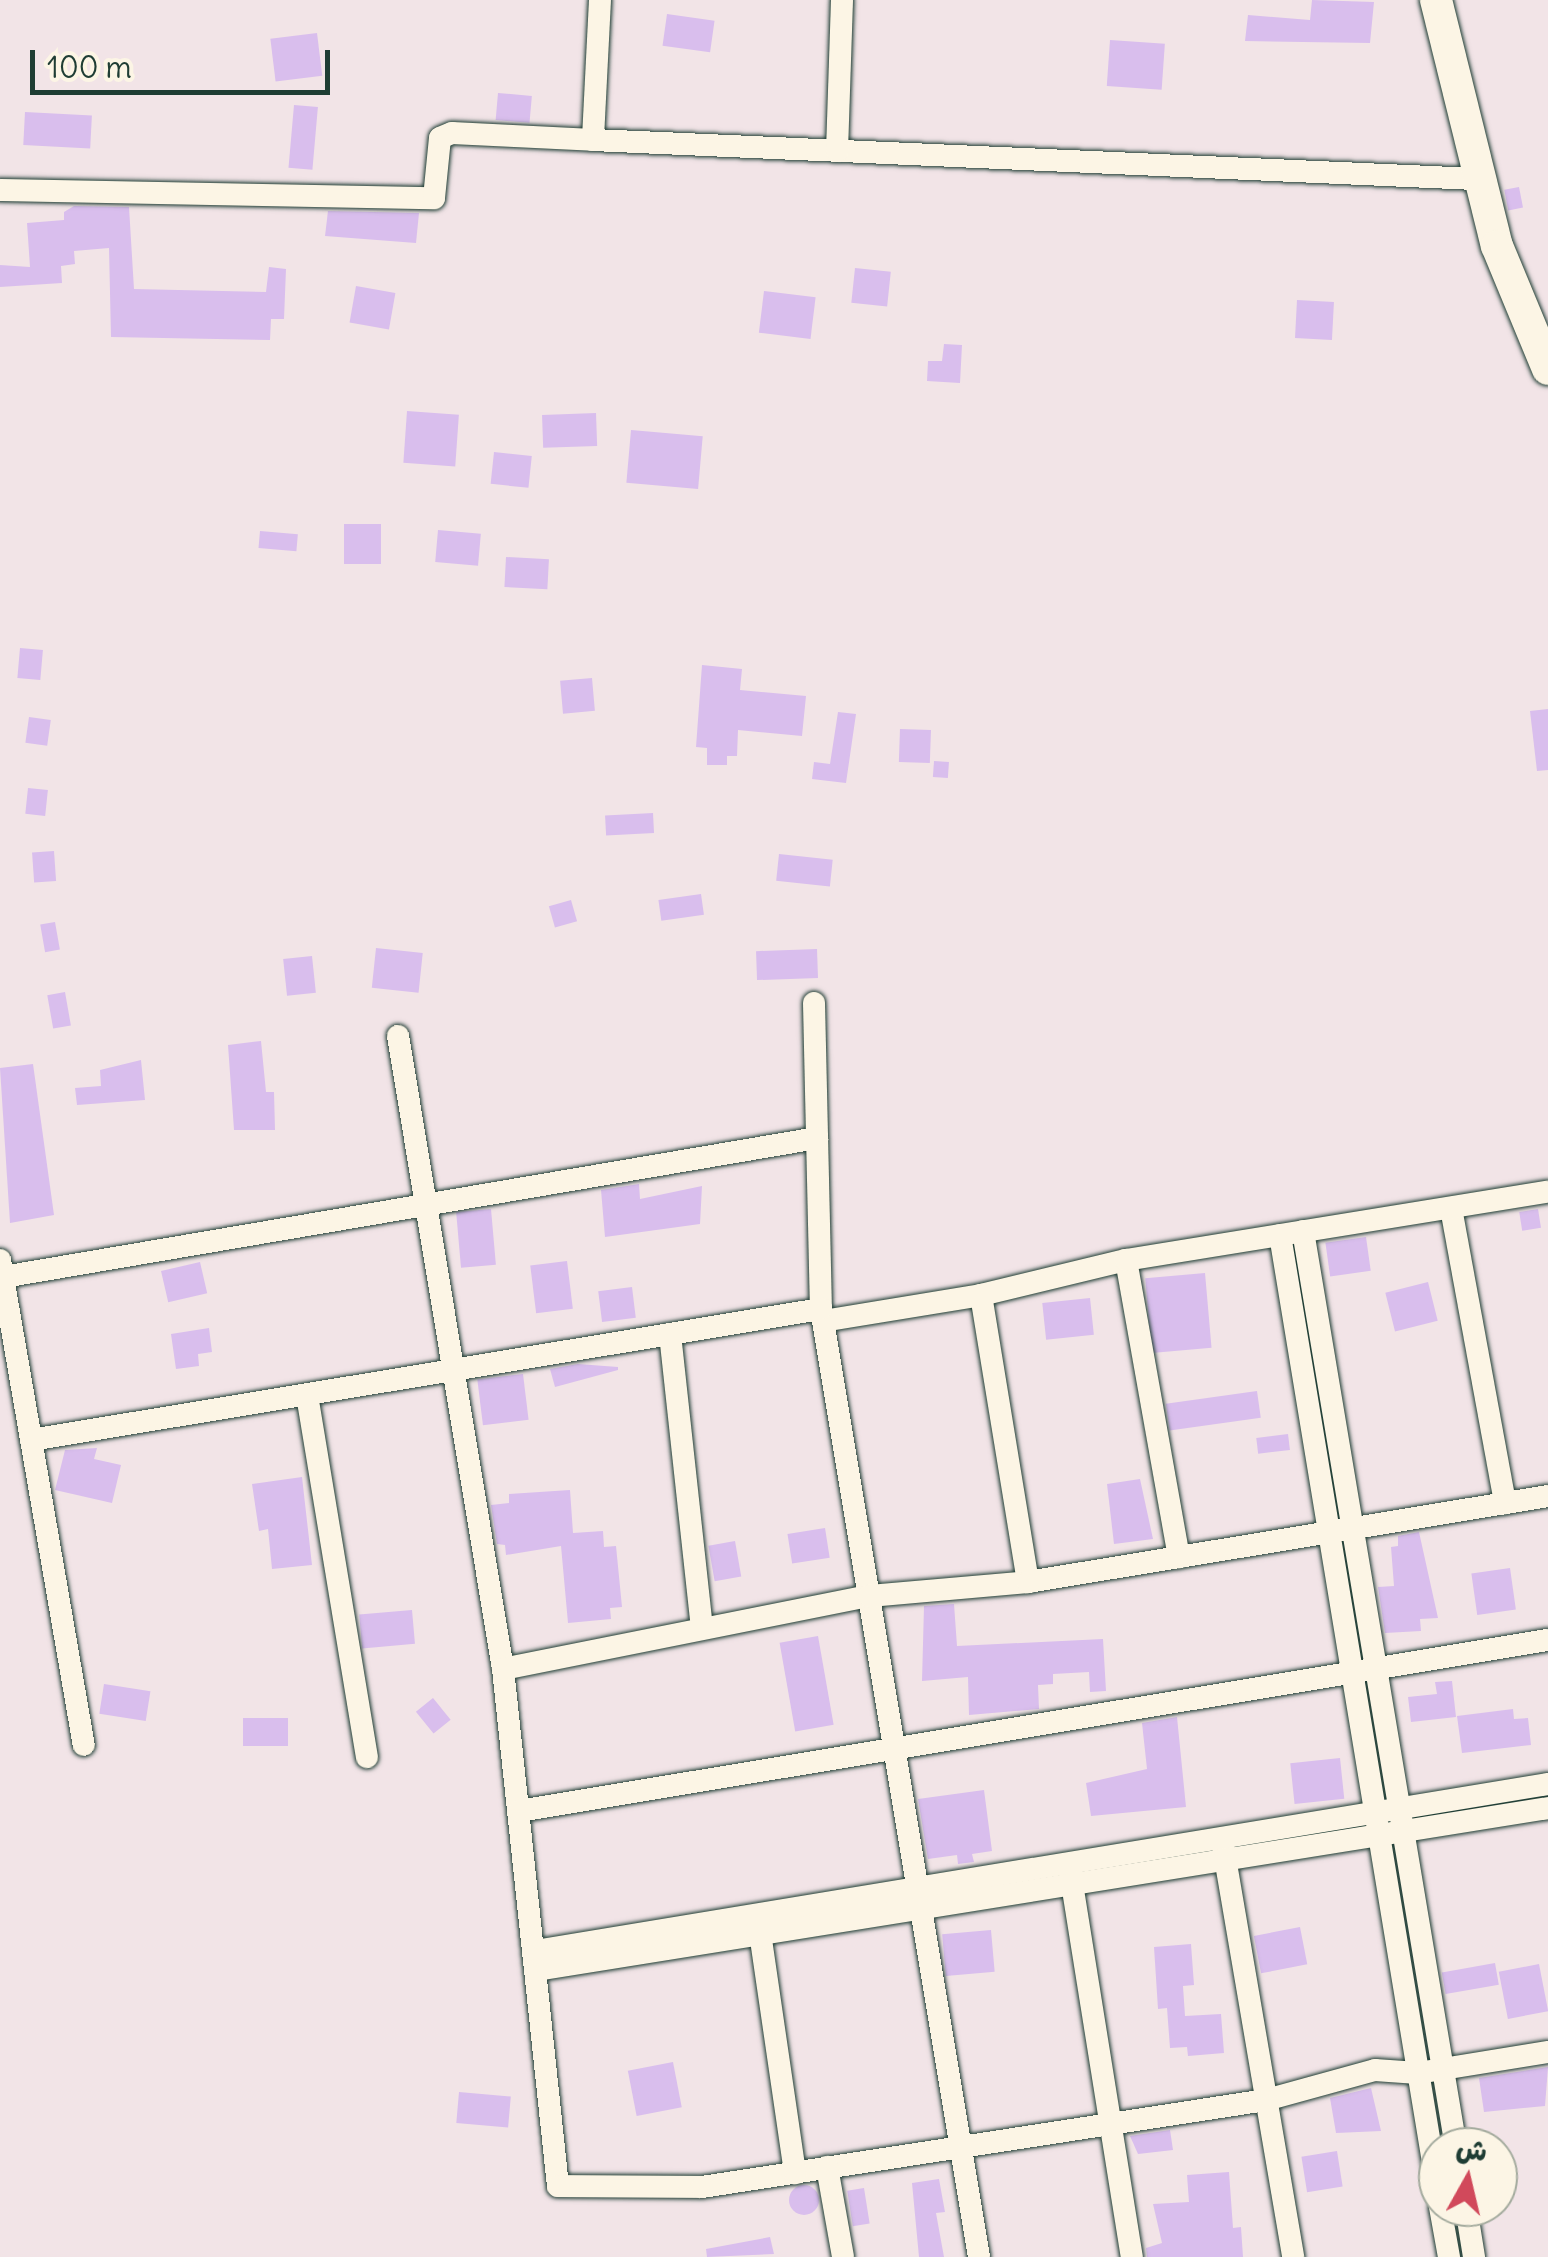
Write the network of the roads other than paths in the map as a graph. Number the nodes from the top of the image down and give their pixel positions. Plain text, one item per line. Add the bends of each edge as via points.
1 (600, 0) edge
2 (842, 0) edge
3 (1436, 0) edge
4 (593, 140) junction
5 (836, 150) junction
6 (1477, 179) junction
7 (0, 190) edge
8 (1548, 369) edge
9 (814, 1002) dead end
10 (398, 1036) dead end
11 (817, 1138) junction
12 (1548, 1192) edge
13 (425, 1202) junction
14 (1450, 1208) junction
15 (1291, 1233) junction
16 (1126, 1260) junction
17 (2, 1268) edge
18 (981, 1295) junction
19 (822, 1315) junction
20 (670, 1334) junction
21 (453, 1370) junction
22 (308, 1394) junction
23 (31, 1440) junction
24 (1548, 1496) edge
25 (1505, 1503) junction
26 (1354, 1528) junction
27 (1329, 1532) junction
28 (1179, 1557) junction
29 (1028, 1582) junction
30 (869, 1596) junction
31 (702, 1627) junction
32 (1548, 1640) edge
33 (1376, 1668) junction
34 (504, 1669) junction
35 (1352, 1672) junction
36 (84, 1745) dead end
37 (896, 1746) junction
38 (367, 1757) dead end
39 (1548, 1784) edge
40 (1400, 1808) junction
41 (1548, 1808) edge
42 (519, 1811) junction
43 (1375, 1812) junction
44 (1405, 1832) junction
45 (1380, 1836) junction
46 (1223, 1849) junction
47 (1070, 1874) junction
48 (921, 1898) junction
49 (758, 1923) junction
50 (536, 1960) junction
51 (1548, 2052) edge
52 (1443, 2070) junction
53 (1418, 2074) junction
54 (1266, 2100) junction
55 (1111, 2123) junction
56 (1427, 2127) edge
57 (1453, 2127) edge
58 (962, 2149) junction
59 (827, 2167) junction
60 (795, 2173) junction
61 (1443, 2227) edge
62 (1469, 2227) edge
63 (843, 2257) edge
64 (978, 2257) edge
65 (1132, 2257) edge
66 (1293, 2257) edge
67 (1448, 2257) edge
68 (1474, 2257) edge

1 - 4 street
2 - 5 street
3 - 6 street
4 - 5 street
4 - 7 street via 452,133 440,138 434,198
5 - 6 street
6 - 8 street via 1513,291
9 - 11 street
10 - 13 street
11 - 13 street
11 - 19 street
12 - 14 street
13 - 17 street
13 - 21 street
14 - 15 street
14 - 25 street
15 - 16 street
15 - 26 street
15 - 27 street
16 - 18 street
16 - 28 street
17 - 23 street
18 - 19 street
18 - 29 street
19 - 20 street
19 - 30 street
20 - 21 street
20 - 31 street
21 - 22 street
21 - 34 street
22 - 23 street
22 - 38 street
23 - 36 street
24 - 25 street
25 - 26 street
26 - 27 street
26 - 33 street
27 - 28 street
27 - 35 street
28 - 29 street
29 - 30 street
30 - 31 street
30 - 37 street
31 - 34 street
32 - 33 street
33 - 35 street
33 - 40 street
34 - 42 street
35 - 37 street
35 - 43 street
37 - 42 street
37 - 48 street
39 - 40 street
40 - 43 street
40 - 44 street
41 - 44 street
42 - 50 street
43 - 45 street
43 - 46 street
44 - 45 street
44 - 52 street
45 - 46 street
45 - 53 street
46 - 47 street
46 - 54 street
47 - 48 street
47 - 55 street
48 - 49 street
48 - 58 street
49 - 50 street
49 - 60 street
50 - 60 street via 558,2186 702,2187
51 - 52 street
52 - 53 street
52 - 57 street
53 - 54 street via 1375,2070
53 - 56 street
54 - 55 street
54 - 66 street
55 - 58 street
55 - 65 street
58 - 59 street
58 - 64 street
59 - 60 street
59 - 63 street
61 - 67 street
62 - 68 street

